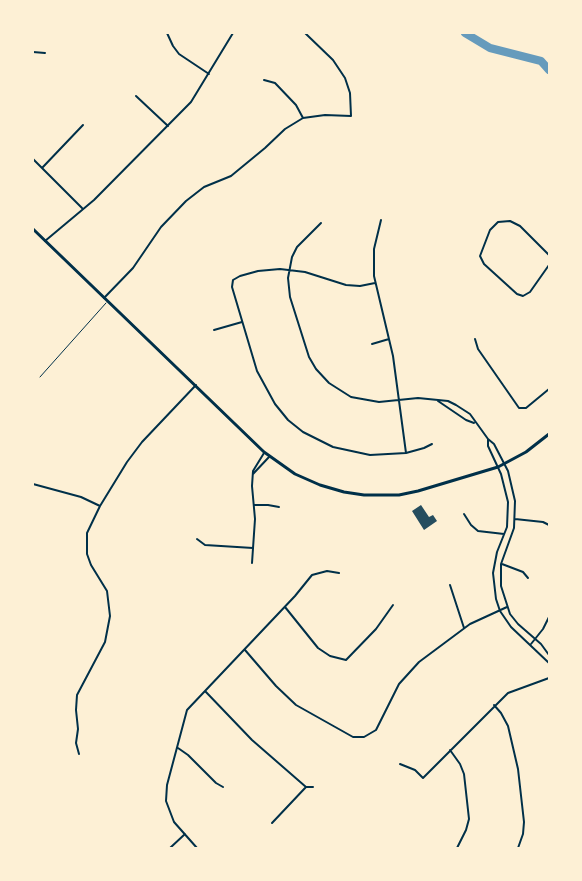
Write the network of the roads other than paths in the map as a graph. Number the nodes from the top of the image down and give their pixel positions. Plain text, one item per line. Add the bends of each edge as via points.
1 (167, 33) edge
2 (233, 33) edge
3 (305, 33) edge
4 (33, 52) edge
5 (45, 53) dead end
6 (209, 74) junction
7 (264, 80) dead end
8 (136, 96) dead end
9 (303, 118) junction
10 (83, 125) dead end
11 (168, 126) junction
12 (33, 159) edge
13 (42, 168) junction
14 (82, 209) junction
15 (381, 220) dead end
16 (321, 223) dead end
17 (33, 229) edge
18 (45, 241) junction
19 (549, 255) edge
20 (549, 265) edge
21 (289, 269) junction
22 (375, 283) junction
23 (104, 298) junction
24 (108, 301) junction
25 (242, 322) junction
26 (214, 330) dead end
27 (389, 339) junction
28 (475, 339) dead end
29 (372, 344) dead end
30 (40, 377) dead end
31 (196, 386) junction
32 (549, 389) edge
33 (399, 399) junction
34 (438, 401) junction
35 (459, 407) junction
36 (455, 413) junction
37 (475, 423) junction
38 (549, 434) edge
39 (488, 439) junction
40 (432, 444) dead end
41 (264, 452) junction
42 (406, 453) junction
43 (269, 456) junction
44 (504, 464) junction
45 (256, 467) junction
46 (498, 467) junction
47 (33, 484) edge
48 (100, 506) junction
49 (254, 506) junction
50 (279, 507) dead end
51 (464, 514) dead end
52 (515, 519) junction
53 (549, 525) edge
54 (504, 534) junction
55 (197, 539) dead end
56 (253, 549) junction
57 (497, 552) junction
58 (504, 555) junction
59 (252, 563) dead end
60 (501, 564) junction
61 (339, 573) dead end
62 (528, 578) dead end
63 (450, 585) dead end
64 (393, 605) dead end
65 (285, 607) junction
66 (507, 608) junction
67 (500, 611) junction
68 (549, 617) edge
69 (464, 628) junction
70 (535, 639) junction
71 (531, 645) junction
72 (245, 649) junction
73 (549, 655) edge
74 (549, 663) edge
75 (549, 678) edge
76 (205, 691) junction
77 (494, 705) junction
78 (176, 747) junction
79 (450, 750) junction
80 (79, 754) dead end
81 (400, 764) dead end
82 (223, 786) dead end
83 (306, 787) junction
84 (313, 787) dead end
85 (272, 823) dead end
86 (185, 834) junction
87 (170, 848) edge
88 (197, 848) edge
89 (457, 848) edge
90 (518, 848) edge

1 - 6 street via 179,54
2 - 6 street
3 - 9 street via 345,78 351,116
4 - 5 street
6 - 11 street via 191,102
7 - 9 street via 274,83
8 - 11 street
9 - 23 street via 231,176 204,187 186,201 157,232 134,268
10 - 13 street
11 - 14 street
12 - 13 street
13 - 14 street
14 - 18 street
15 - 22 street via 374,249
16 - 21 street via 297,247
17 - 18 main road
18 - 23 main road
19 - 20 street via 510,220 498,222 490,230 480,256 483,264 524,296
21 - 22 street via 346,285
21 - 25 street via 258,271 233,280
21 - 33 street via 288,286 296,315 309,357 322,376 351,397 379,402
22 - 27 street
23 - 24 main road
24 - 30 lane
24 - 31 main road
25 - 26 street
25 - 42 street via 267,392 288,420 303,432 348,452 380,456
27 - 29 street
27 - 33 street
28 - 32 street via 517,406 523,409
31 - 41 main road
31 - 48 street via 142,442
33 - 34 street
33 - 42 street
34 - 35 street
34 - 36 street
35 - 36 street
35 - 37 street
36 - 37 street
37 - 39 street
38 - 44 main road
39 - 44 street
39 - 46 street
40 - 42 street
41 - 43 main road
41 - 45 street
43 - 45 street
43 - 46 main road via 317,484 364,495 399,495
44 - 46 main road
44 - 52 street via 514,490
45 - 49 street via 252,486
46 - 54 street via 508,502
47 - 48 street
48 - 80 street via 87,533 86,550 107,591 110,616 105,642 77,695
49 - 50 street
49 - 56 street
51 - 54 street via 478,531
52 - 53 street
52 - 58 street
54 - 57 street
55 - 56 street via 205,545
56 - 59 street
57 - 58 street
57 - 67 street via 493,581
58 - 60 street
60 - 62 street via 523,572
60 - 66 street
61 - 65 street via 312,575
63 - 69 street
64 - 65 street via 346,660 318,648
65 - 72 street
66 - 67 street
66 - 70 street
67 - 69 street
67 - 71 street
68 - 70 street
69 - 72 street via 409,672 376,730 364,737 353,737 296,705
70 - 71 street
70 - 73 street
71 - 74 street
72 - 76 street
75 - 77 street via 514,689
76 - 78 street via 187,710
76 - 83 street via 252,740
77 - 79 street
77 - 90 street via 508,726 518,769 524,822
78 - 82 street
78 - 86 street via 166,801 172,818
79 - 81 street via 423,778
79 - 89 street via 464,774 469,819
83 - 84 street
83 - 85 street
86 - 87 street
86 - 88 street

